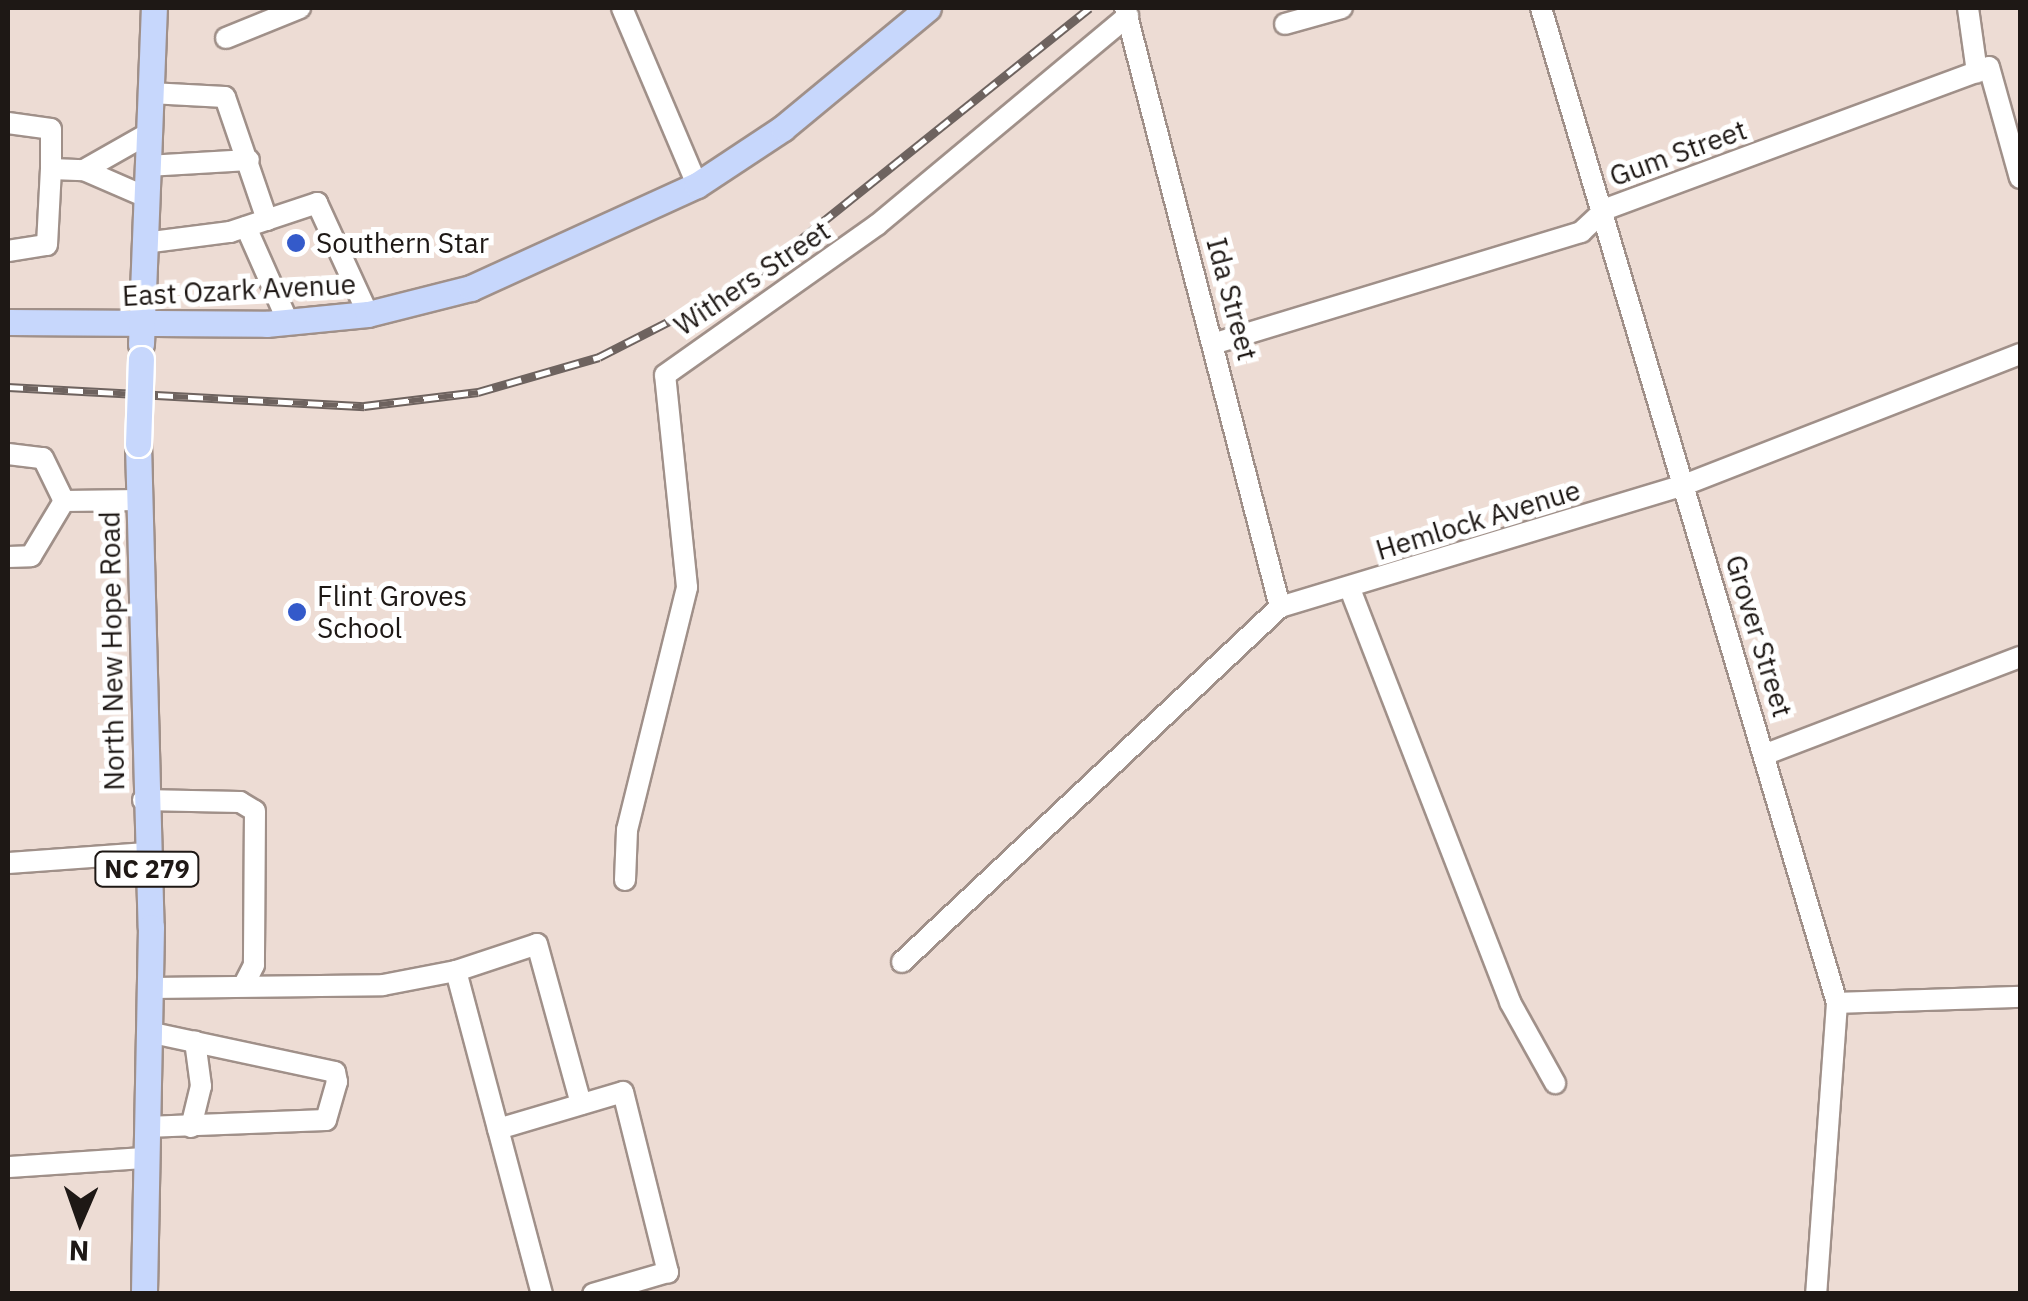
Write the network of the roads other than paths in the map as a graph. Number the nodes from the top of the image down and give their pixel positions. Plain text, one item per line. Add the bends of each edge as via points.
1 (154, 8) edge
2 (300, 8) edge
3 (622, 8) edge
4 (928, 8) edge
5 (1342, 8) edge
6 (1541, 8) edge
7 (1968, 8) edge
8 (1126, 12) edge
9 (1285, 24) dead end
10 (226, 38) dead end
11 (1983, 70) junction
12 (150, 93) junction
13 (8, 123) edge
14 (149, 133) junction
15 (249, 160) junction
16 (147, 166) junction
17 (51, 169) junction
18 (84, 170) junction
19 (2020, 178) edge
20 (697, 185) junction
21 (146, 197) junction
22 (1606, 208) junction
23 (268, 220) junction
24 (246, 227) junction
25 (144, 242) junction
26 (8, 250) edge
27 (368, 314) junction
28 (8, 322) edge
29 (288, 322) junction
30 (141, 328) junction
31 (1216, 342) junction
32 (2020, 354) edge
33 (8, 454) edge
34 (1684, 486) junction
35 (140, 500) junction
36 (64, 502) junction
37 (8, 557) edge
38 (1350, 589) junction
39 (1280, 607) junction
40 (2020, 657) edge
41 (1766, 754) junction
42 (144, 800) junction
43 (146, 853) junction
44 (8, 862) edge
45 (625, 880) dead end
46 (902, 962) dead end
47 (456, 971) junction
48 (244, 985) junction
49 (151, 988) junction
50 (2020, 998) edge
51 (1836, 1004) junction
52 (150, 1032) junction
53 (194, 1042) junction
54 (1555, 1083) dead end
55 (580, 1104) junction
56 (191, 1126) junction
57 (146, 1127) junction
58 (498, 1129) junction
59 (144, 1158) junction
60 (8, 1168) edge
61 (144, 1294) edge
62 (542, 1294) edge
63 (592, 1294) edge
64 (1816, 1294) edge

1 - 12 main road, North New Hope Road / NC 279
2 - 10 street
3 - 20 street
4 - 20 main road, East Ozark Avenue via 815,103
5 - 9 street
6 - 22 street, Grover Street
7 - 11 street
8 - 31 street, Ida Street
8 - 45 street, Withers Street via 877,225 665,375 687,587 626,830
11 - 19 street
11 - 22 street, Gum Street
12 - 14 main road, North New Hope Road / NC 279
12 - 15 street via 225,97
13 - 17 street via 51,130
14 - 16 main road, North New Hope Road / NC 279
14 - 18 street
15 - 16 street
15 - 23 street
16 - 21 main road, North New Hope Road / NC 279
17 - 18 street
17 - 26 street via 47,245
18 - 21 street
20 - 27 main road, East Ozark Avenue via 506,274
21 - 25 main road, North New Hope Road / NC 279
22 - 31 street, Gum Street via 1581,232
22 - 34 street, Grover Street
23 - 24 street
23 - 27 street via 326,207
24 - 25 street
24 - 29 street
25 - 30 main road, North New Hope Road / NC 279
27 - 29 main road, East Ozark Avenue
28 - 30 main road, East Ozark Avenue
29 - 30 main road, East Ozark Avenue
30 - 35 main road, North New Hope Road / NC 279, bridge
31 - 39 street, Ida Street
32 - 34 street, Hemlock Avenue
33 - 36 street via 43,458
34 - 38 street, Hemlock Avenue
34 - 41 street, Grover Street
35 - 36 street
35 - 42 main road, North New Hope Road / NC 279
36 - 37 street via 31,556
38 - 39 street, Hemlock Avenue
38 - 54 street via 1510,1002
39 - 46 street, Hemlock Avenue
40 - 41 street
41 - 51 street, Grover Street
42 - 43 main road, North New Hope Road / NC 279
42 - 48 street via 240,802 256,811 254,965
43 - 44 street
43 - 49 main road, North New Hope Road / NC 279
47 - 48 street via 383,985
47 - 55 street via 537,944
47 - 58 street
48 - 49 street
49 - 52 main road, North New Hope Road / NC 279
50 - 51 street
51 - 64 street, Grover Street
52 - 53 street
52 - 57 main road, North New Hope Road / NC 279
53 - 56 street via 201,1086
53 - 56 street via 335,1072 337,1082 326,1120
55 - 58 street
55 - 63 street via 623,1092 668,1272
56 - 57 street
57 - 59 main road, North New Hope Road / NC 279
58 - 62 street
59 - 60 street
59 - 61 main road, North New Hope Road / NC 279

